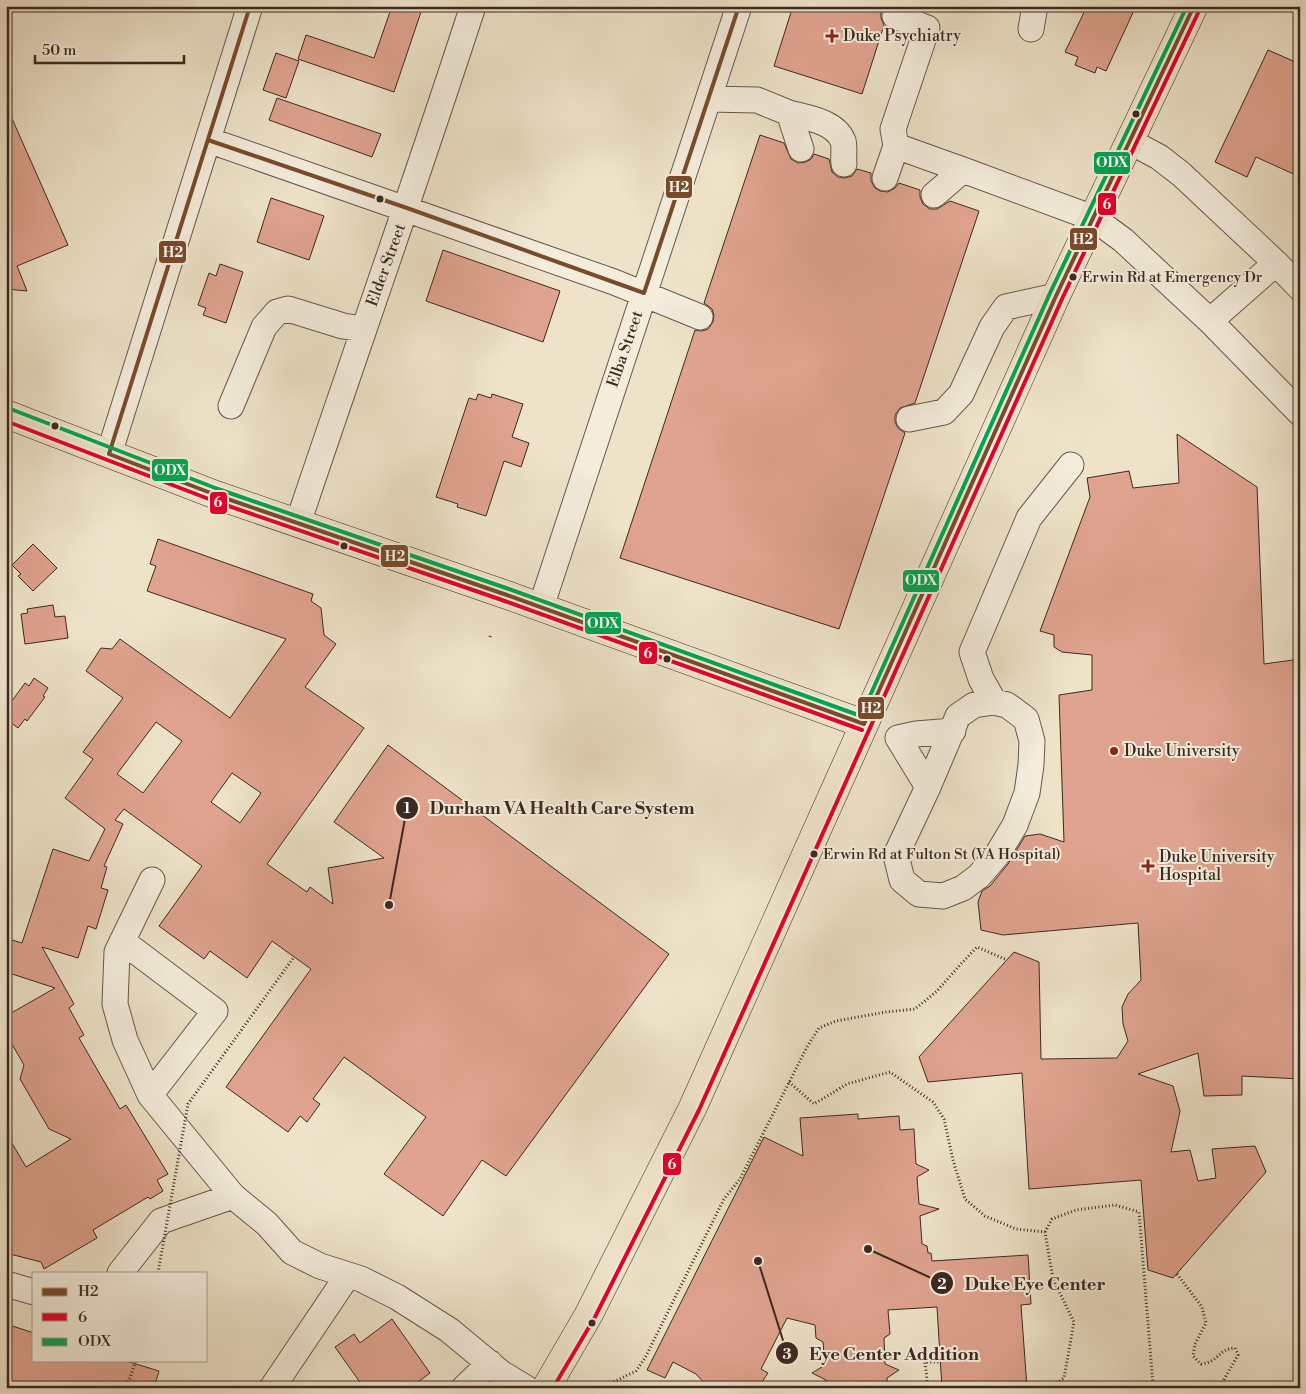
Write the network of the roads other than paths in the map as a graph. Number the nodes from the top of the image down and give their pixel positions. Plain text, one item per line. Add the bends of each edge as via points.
1 (250, 6) edge
2 (473, 6) edge
3 (739, 6) edge
4 (1194, 6) edge
5 (895, 16) dead end
6 (709, 99) junction
7 (789, 113) junction
8 (208, 140) junction
9 (1129, 141) junction
10 (896, 146) junction
11 (801, 149) dead end
12 (844, 164) dead end
13 (963, 170) junction
14 (885, 178) dead end
15 (934, 195) dead end
16 (407, 208) junction
17 (1093, 218) junction
18 (1276, 263) junction
19 (1300, 288) edge
20 (644, 293) junction
21 (1056, 296) junction
22 (700, 317) dead end
23 (1210, 322) junction
24 (363, 329) junction
25 (231, 406) dead end
26 (1300, 413) edge
27 (6, 414) edge
28 (910, 419) dead end
29 (109, 454) junction
30 (1071, 465) dead end
31 (298, 523) junction
32 (541, 607) junction
33 (994, 702) junction
34 (864, 724) junction
35 (953, 731) junction
36 (898, 738) junction
37 (928, 787) junction
38 (152, 880) dead end
39 (122, 941) junction
40 (150, 1095) junction
41 (233, 1196) junction
42 (121, 1272) edge
43 (348, 1275) junction
44 (6, 1284) edge
45 (32, 1291) edge
46 (490, 1363) junction
47 (272, 1388) edge
48 (464, 1388) edge
49 (526, 1388) edge
50 (546, 1388) edge

1 - 8 street
2 - 16 street, Elder Street
3 - 6 street, Elba Street
4 - 9 main road
5 - 10 street via 927,28 893,129
6 - 7 street via 757,100
6 - 20 street, Elba Street
7 - 11 street
7 - 12 street via 837,131 844,143
8 - 16 street
8 - 29 street
9 - 17 main road
9 - 18 street via 1159,157 1181,174
10 - 13 street
10 - 14 street
13 - 15 street
13 - 17 street
16 - 20 street
16 - 24 street, Elder Street
17 - 21 main road
17 - 23 street via 1123,240
18 - 19 street
18 - 23 street
20 - 22 street
20 - 32 street, Elba Street
21 - 28 street via 1006,307 992,327 961,394 944,412
21 - 34 main road
23 - 26 street
24 - 25 street via 288,309 276,312 264,327
24 - 31 street, Elder Street
27 - 29 main road
29 - 31 main road
30 - 33 street via 1029,518 972,652 981,679
31 - 32 main road
32 - 34 main road
33 - 35 street via 974,705 958,716
33 - 37 street via 1007,705 1026,719 1032,741 1026,793 1014,825 997,855 979,876 963,888 943,896 919,894 902,880 896,855
34 - 36 street
34 - 50 main road via 672,1152 589,1314
35 - 36 street
35 - 37 street
36 - 37 street
38 - 39 street
39 - 40 street via 117,952 115,1004 125,1040
39 - 40 street via 215,1011
40 - 41 street
41 - 42 street via 161,1222
41 - 43 street via 268,1224 292,1252
43 - 46 street via 398,1297 449,1330
43 - 47 street
44 - 45 street
46 - 48 street
46 - 49 street

